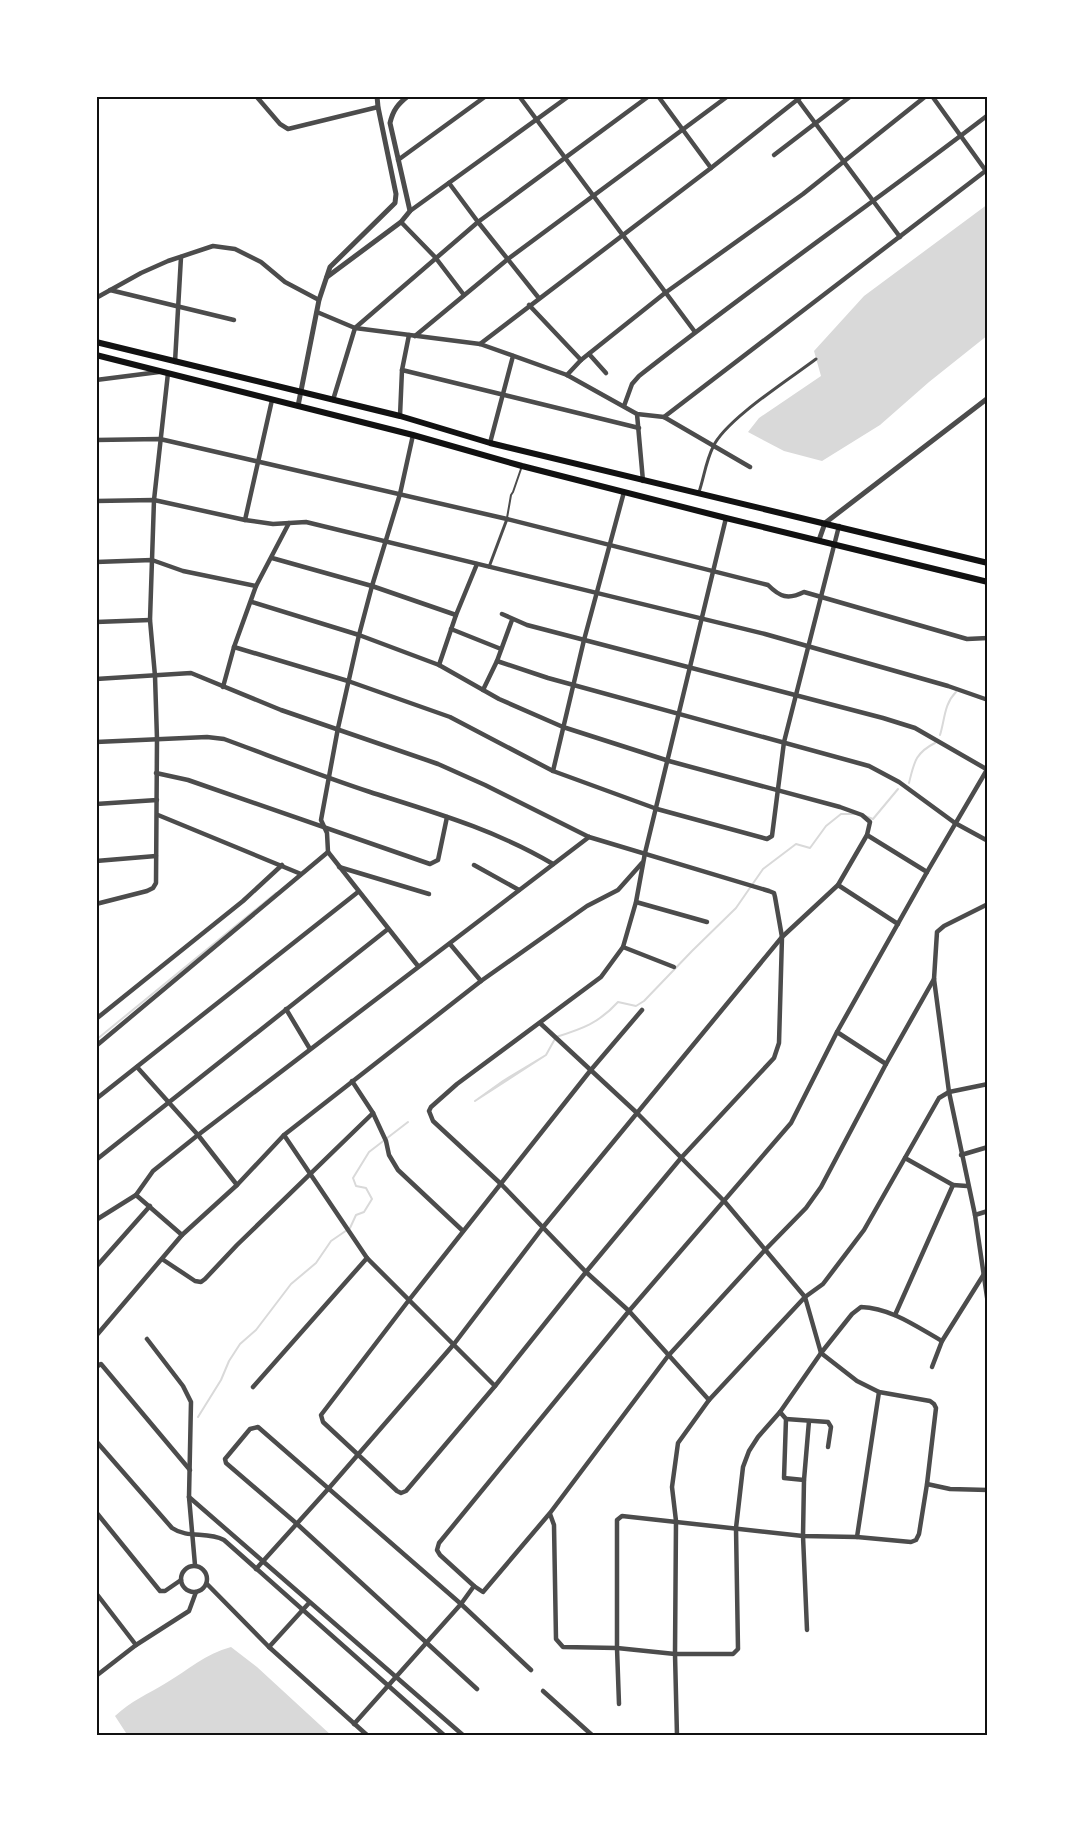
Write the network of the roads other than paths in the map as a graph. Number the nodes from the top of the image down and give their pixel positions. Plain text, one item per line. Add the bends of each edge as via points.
1 (256, 96) edge
2 (377, 96) edge
3 (408, 96) edge
4 (486, 96) edge
5 (519, 96) edge
6 (569, 96) edge
7 (649, 96) edge
8 (658, 96) edge
9 (728, 96) edge
10 (850, 96) edge
11 (926, 96) edge
12 (932, 96) edge
13 (798, 97) edge
14 (378, 107) junction
15 (988, 115) edge
16 (537, 121) junction
17 (815, 123) junction
18 (684, 130) junction
19 (960, 136) junction
20 (774, 155) dead end
21 (566, 159) junction
22 (398, 160) junction
23 (844, 162) junction
24 (711, 168) junction
25 (987, 170) edge
26 (449, 183) junction
27 (593, 196) junction
28 (873, 199) junction
29 (410, 211) junction
30 (401, 222) junction
31 (478, 222) junction
32 (622, 235) junction
33 (900, 237) junction
34 (181, 257) junction
35 (435, 257) junction
36 (508, 259) junction
37 (327, 277) junction
38 (110, 290) junction
39 (665, 293) junction
40 (465, 295) junction
41 (538, 297) junction
42 (96, 298) edge
43 (319, 300) junction
44 (529, 305) junction
45 (177, 308) junction
46 (316, 312) junction
47 (234, 320) dead end
48 (355, 328) junction
49 (695, 332) junction
50 (412, 336) junction
51 (96, 342) edge
52 (480, 344) junction
53 (589, 354) junction
54 (96, 355) edge
55 (513, 356) junction
56 (816, 358) dead end
57 (581, 360) junction
58 (175, 362) junction
59 (402, 370) junction
60 (165, 372) junction
61 (606, 374) dead end
62 (567, 375) junction
63 (96, 380) edge
64 (301, 392) junction
65 (504, 394) junction
66 (988, 398) edge
67 (272, 400) junction
68 (333, 400) junction
69 (298, 406) junction
70 (624, 406) junction
71 (637, 414) junction
72 (400, 416) junction
73 (664, 417) junction
74 (639, 428) junction
75 (413, 435) junction
76 (160, 439) junction
77 (96, 440) edge
78 (490, 443) junction
79 (713, 446) junction
80 (258, 461) junction
81 (522, 466) junction
82 (750, 467) dead end
83 (643, 481) junction
84 (624, 492) junction
85 (400, 494) junction
86 (699, 494) junction
87 (154, 500) junction
88 (96, 501) edge
89 (726, 518) junction
90 (507, 519) junction
91 (245, 520) junction
92 (289, 523) junction
93 (825, 523) junction
94 (839, 526) junction
95 (819, 540) junction
96 (387, 542) junction
97 (834, 544) junction
98 (609, 545) junction
99 (272, 558) junction
100 (152, 560) junction
101 (96, 562) edge
102 (988, 563) edge
103 (477, 564) junction
104 (489, 567) junction
105 (714, 571) junction
106 (988, 582) edge
107 (256, 586) junction
108 (372, 586) junction
109 (596, 594) junction
110 (821, 597) junction
111 (252, 602) junction
112 (502, 614) dead end
113 (456, 615) junction
114 (703, 619) junction
115 (150, 620) junction
116 (512, 620) junction
117 (96, 622) edge
118 (451, 629) junction
119 (359, 635) junction
120 (988, 638) edge
121 (584, 640) junction
122 (234, 647) junction
123 (808, 647) junction
124 (501, 649) junction
125 (497, 661) junction
126 (439, 665) junction
127 (690, 668) junction
128 (155, 676) junction
129 (96, 680) edge
130 (348, 681) junction
131 (573, 685) junction
132 (223, 687) junction
133 (483, 690) junction
134 (795, 694) junction
135 (988, 699) edge
136 (680, 713) junction
137 (563, 727) junction
138 (338, 728) junction
139 (157, 739) junction
140 (96, 742) edge
141 (784, 742) junction
142 (669, 761) junction
143 (988, 769) edge
144 (553, 771) junction
145 (156, 773) junction
146 (329, 778) junction
147 (777, 790) junction
148 (157, 800) junction
149 (96, 804) edge
150 (657, 808) junction
151 (158, 815) junction
152 (447, 817) junction
153 (955, 823) junction
154 (324, 827) junction
155 (867, 835) junction
156 (589, 837) junction
157 (988, 841) edge
158 (328, 852) junction
159 (645, 853) junction
160 (156, 856) junction
161 (96, 861) edge
162 (644, 861) junction
163 (553, 864) junction
164 (282, 865) junction
165 (474, 865) dead end
166 (338, 867) junction
167 (927, 872) junction
168 (301, 874) junction
169 (838, 885) junction
170 (519, 890) junction
171 (358, 892) junction
172 (429, 894) dead end
173 (636, 902) junction
174 (96, 904) edge
175 (988, 904) edge
176 (707, 922) dead end
177 (898, 924) junction
178 (388, 929) junction
179 (782, 937) junction
180 (450, 944) junction
181 (623, 947) junction
182 (418, 966) junction
183 (674, 967) dead end
184 (934, 979) junction
185 (481, 981) junction
186 (286, 1009) junction
187 (642, 1010) dead end
188 (96, 1019) edge
189 (540, 1023) junction
190 (837, 1032) junction
191 (96, 1046) edge
192 (310, 1049) junction
193 (886, 1064) junction
194 (137, 1067) junction
195 (590, 1071) junction
196 (352, 1081) junction
197 (988, 1084) edge
198 (949, 1092) junction
199 (96, 1099) edge
200 (167, 1103) junction
201 (373, 1113) junction
202 (637, 1113) junction
203 (198, 1135) junction
204 (284, 1135) junction
205 (988, 1147) edge
206 (961, 1155) junction
207 (681, 1158) junction
208 (905, 1158) junction
209 (96, 1160) edge
210 (311, 1173) junction
211 (501, 1184) junction
212 (237, 1185) junction
213 (953, 1185) junction
214 (967, 1186) junction
215 (136, 1195) junction
216 (724, 1202) junction
217 (150, 1206) junction
218 (988, 1211) edge
219 (975, 1215) junction
220 (96, 1220) edge
221 (544, 1226) junction
222 (463, 1231) junction
223 (182, 1235) junction
224 (765, 1250) junction
225 (367, 1258) junction
226 (162, 1259) junction
227 (96, 1267) edge
228 (586, 1272) junction
229 (986, 1274) edge
230 (805, 1297) junction
231 (409, 1300) junction
232 (988, 1304) edge
233 (629, 1311) junction
234 (895, 1315) junction
235 (96, 1335) edge
236 (147, 1339) dead end
237 (942, 1341) junction
238 (454, 1344) junction
239 (821, 1353) junction
240 (668, 1356) junction
241 (98, 1366) edge
242 (932, 1367) dead end
243 (495, 1386) junction
244 (253, 1387) dead end
245 (879, 1392) junction
246 (709, 1400) junction
247 (780, 1412) junction
248 (786, 1419) junction
249 (809, 1421) junction
250 (96, 1441) edge
251 (828, 1447) dead end
252 (357, 1455) junction
253 (190, 1470) junction
254 (804, 1480) junction
255 (927, 1484) junction
256 (329, 1488) junction
257 (988, 1490) edge
258 (189, 1497) junction
259 (96, 1512) edge
260 (550, 1513) junction
261 (102, 1520) junction
262 (676, 1521) junction
263 (296, 1523) junction
264 (96, 1526) edge
265 (736, 1528) junction
266 (193, 1535) junction
267 (803, 1536) junction
268 (856, 1537) junction
269 (264, 1561) junction
270 (195, 1565) junction
271 (256, 1569) junction
272 (181, 1580) junction
273 (207, 1584) junction
274 (474, 1586) junction
275 (196, 1592) junction
276 (96, 1593) edge
277 (309, 1603) junction
278 (461, 1604) junction
279 (302, 1611) junction
280 (807, 1630) dead end
281 (426, 1644) junction
282 (136, 1645) junction
283 (269, 1647) junction
284 (617, 1648) junction
285 (675, 1654) junction
286 (531, 1670) dead end
287 (97, 1675) edge
288 (396, 1677) junction
289 (388, 1687) junction
290 (477, 1689) dead end
291 (543, 1691) dead end
292 (619, 1704) dead end
293 (354, 1724) junction
294 (453, 1726) junction
295 (368, 1736) edge
296 (445, 1736) edge
297 (464, 1736) edge
298 (593, 1736) edge
299 (677, 1736) edge

1 - 14 street via 288,129
2 - 14 street
3 - 22 street via 392,113 390,123
4 - 22 street
5 - 16 street
6 - 16 street
7 - 21 street
8 - 18 street
9 - 18 street
10 - 17 street
11 - 23 street
12 - 19 street
13 - 17 street
13 - 24 street
14 - 37 street via 395,203 330,267
15 - 19 street
16 - 21 street
16 - 26 street
17 - 20 street
17 - 23 street
18 - 24 street
18 - 27 street
19 - 25 street
19 - 28 street
21 - 27 street
21 - 31 street
22 - 29 street
23 - 28 street
23 - 39 street
24 - 32 street
25 - 33 street
26 - 29 street
26 - 31 street
27 - 32 street
27 - 36 street
28 - 33 street
28 - 49 street
29 - 30 street
30 - 35 street
30 - 37 street
31 - 35 street
31 - 36 street
32 - 39 street
32 - 41 street
33 - 73 street
34 - 38 street
34 - 43 street via 213,246 235,249
34 - 45 street
35 - 40 street
35 - 48 street
36 - 40 street
36 - 41 street
37 - 43 street
38 - 42 street
38 - 45 street
39 - 49 street
39 - 53 street
40 - 50 street
41 - 44 street
43 - 46 street
44 - 52 street
44 - 57 street
45 - 47 street
45 - 58 street
46 - 48 street
46 - 64 street
48 - 50 street
48 - 68 street
49 - 70 street via 639,376
50 - 52 street
50 - 59 street
51 - 58 main road
52 - 55 street
53 - 57 street
53 - 61 street
54 - 60 main road
55 - 62 street
55 - 65 street
56 - 79 street via 744,412
57 - 62 street
58 - 64 main road
59 - 65 street
59 - 72 street
60 - 63 street
60 - 67 main road
60 - 76 street
62 - 70 street
64 - 68 main road
64 - 69 street
65 - 74 street
65 - 78 street
66 - 93 street
67 - 69 main road
67 - 80 street
68 - 72 main road
69 - 75 main road
70 - 71 street
71 - 73 street
71 - 74 street
72 - 78 main road
73 - 79 street
74 - 83 street
75 - 81 main road
75 - 85 street
76 - 77 street
76 - 80 street
76 - 87 street
78 - 83 main road
79 - 82 street
79 - 86 street
80 - 85 street
80 - 91 street
81 - 84 main road
81 - 90 lane via 510,495
83 - 86 main road
84 - 89 main road
84 - 98 street
85 - 90 street
85 - 96 street
86 - 93 main road
87 - 88 street
87 - 91 street
87 - 100 street
89 - 95 main road
89 - 105 street
90 - 98 street
90 - 104 street
91 - 92 street
92 - 96 street via 306,522
92 - 99 street
93 - 94 main road
93 - 95 street
94 - 97 street
94 - 102 main road
95 - 97 main road
96 - 103 street
96 - 108 street
97 - 106 main road
97 - 110 street
98 - 105 street
98 - 109 street
99 - 107 street
99 - 108 street
100 - 101 street
100 - 107 street via 183,571
100 - 115 street
103 - 104 street
103 - 113 street
104 - 109 street
105 - 110 street via 768,585 785,597 804,592
105 - 114 street
107 - 111 street
108 - 113 street
108 - 119 street
109 - 114 street
109 - 121 street
110 - 120 street via 967,639
110 - 123 street
111 - 119 street
111 - 122 street
112 - 116 street
113 - 118 street
114 - 123 street
114 - 127 street
115 - 117 street
115 - 128 street
116 - 121 street
116 - 124 street
118 - 124 street
118 - 126 street
119 - 126 street
119 - 130 street
121 - 127 street
121 - 131 street
122 - 130 street
122 - 132 street
123 - 134 street
123 - 135 street
124 - 125 street
125 - 131 street
125 - 133 street
126 - 133 street
127 - 134 street
127 - 136 street
128 - 129 street
128 - 132 street via 191,673
128 - 139 street
130 - 138 street
130 - 144 street via 450,717
131 - 136 street
131 - 137 street
132 - 138 street
133 - 137 street
134 - 141 street
134 - 143 street via 915,728
136 - 141 street
136 - 142 street
137 - 142 street
137 - 144 street
138 - 146 street
138 - 156 street via 447,768
139 - 140 street
139 - 145 street
139 - 146 street via 224,739
141 - 147 street
141 - 153 street via 878,770
142 - 147 street
142 - 150 street
143 - 153 street
144 - 150 street
145 - 148 street
145 - 154 street via 188,780
146 - 152 street
146 - 154 street via 321,820
147 - 150 street via 772,836 766,840
147 - 155 street via 862,815 870,822
148 - 149 street
148 - 151 street
150 - 159 street
151 - 160 street
151 - 164 street
152 - 154 street via 438,860 430,864
152 - 163 street via 508,840
153 - 157 street
153 - 167 street
154 - 158 street
155 - 167 street
155 - 169 street
156 - 159 street
156 - 163 street
158 - 166 street
158 - 168 street
159 - 162 street
159 - 179 street via 774,893
160 - 161 street
160 - 174 street via 153,888
162 - 173 street
162 - 185 street via 618,890 587,906
163 - 170 street
164 - 168 street
164 - 188 street
165 - 170 street
166 - 171 street
166 - 172 street
167 - 177 street
168 - 191 street
169 - 177 street
169 - 179 street
170 - 180 street
171 - 178 street
171 - 194 street
173 - 176 street
173 - 181 street
175 - 184 street via 937,932
177 - 190 street
178 - 182 street
178 - 186 street
179 - 202 street
179 - 207 street via 777,1052
180 - 182 street
180 - 185 street
181 - 183 street
181 - 189 street via 601,977
182 - 192 street
184 - 193 street
184 - 198 street
185 - 196 street
186 - 192 street
186 - 200 street
187 - 195 street
189 - 195 street
189 - 211 street via 431,1107 433,1121
190 - 193 street
190 - 216 street via 791,1124
192 - 203 street
193 - 224 street via 821,1187
194 - 199 street
194 - 200 street
195 - 202 street
195 - 211 street
196 - 201 street
196 - 204 street
197 - 198 street
198 - 206 street
198 - 208 street via 935,1104
200 - 203 street
200 - 209 street
201 - 210 street
201 - 222 street via 399,1170
202 - 207 street
202 - 221 street
203 - 212 street
203 - 215 street via 153,1171
204 - 210 street
204 - 212 street
205 - 206 street
206 - 214 street
207 - 216 street
207 - 228 street
208 - 213 street
208 - 230 street via 864,1230 824,1284
210 - 225 street
210 - 226 street via 201,1282
211 - 221 street
211 - 222 street
212 - 223 street
213 - 214 street
213 - 234 street
214 - 219 street
215 - 217 street
215 - 220 street
216 - 224 street
216 - 233 street
217 - 223 street
217 - 227 street
218 - 219 street
219 - 229 street
221 - 228 street
221 - 238 street
222 - 231 street
223 - 226 street
224 - 230 street
224 - 240 street
225 - 231 street
225 - 244 street
226 - 235 street
228 - 233 street
228 - 243 street
229 - 232 street
229 - 237 street
230 - 239 street
230 - 246 street
231 - 238 street
231 - 252 street via 320,1416
233 - 240 street
233 - 274 street via 440,1543 440,1555
234 - 237 street
234 - 239 street via 861,1307
236 - 253 street via 189,1395
237 - 242 street
238 - 243 street
238 - 252 street
239 - 245 street via 857,1381
239 - 247 street
240 - 246 street
240 - 260 street
241 - 253 street
243 - 252 street via 406,1491 397,1491
245 - 255 street via 934,1404
245 - 268 street
246 - 262 street via 678,1443 672,1486
247 - 248 street
247 - 265 street via 748,1451
248 - 249 street
248 - 254 street via 784,1478
249 - 251 street via 830,1424
249 - 254 street
250 - 266 street via 167,1523 184,1535
252 - 256 street
253 - 258 street
254 - 267 street
255 - 257 street
255 - 268 street via 916,1540
256 - 263 street
256 - 263 street via 254,1427 224,1461
256 - 278 street
258 - 266 street
258 - 269 street
259 - 261 street
260 - 274 street via 483,1592
260 - 284 street via 554,1525 556,1639 563,1647
261 - 264 street
261 - 272 street via 160,1591
262 - 265 street
262 - 284 street via 622,1516 617,1520
262 - 285 street
263 - 269 street
263 - 281 street
265 - 267 street
265 - 285 street via 738,1649 733,1654
266 - 270 street
266 - 271 street via 220,1538
267 - 268 street
267 - 280 street
269 - 271 street
269 - 277 street
270 - 272 street via 186,1569
270 - 273 street via 206,1572
271 - 279 street
272 - 275 street via 187,1590
273 - 275 street
273 - 283 street
274 - 278 street
275 - 282 street via 189,1611
276 - 282 street
277 - 279 street
277 - 288 street
278 - 281 street
278 - 286 street
279 - 283 street
279 - 289 street
281 - 288 street
281 - 290 street
282 - 287 street
283 - 293 street
284 - 285 street
284 - 292 street
285 - 299 street
288 - 289 street
288 - 294 street
289 - 293 street
289 - 296 street
291 - 298 street
293 - 295 street
294 - 296 street
294 - 297 street

